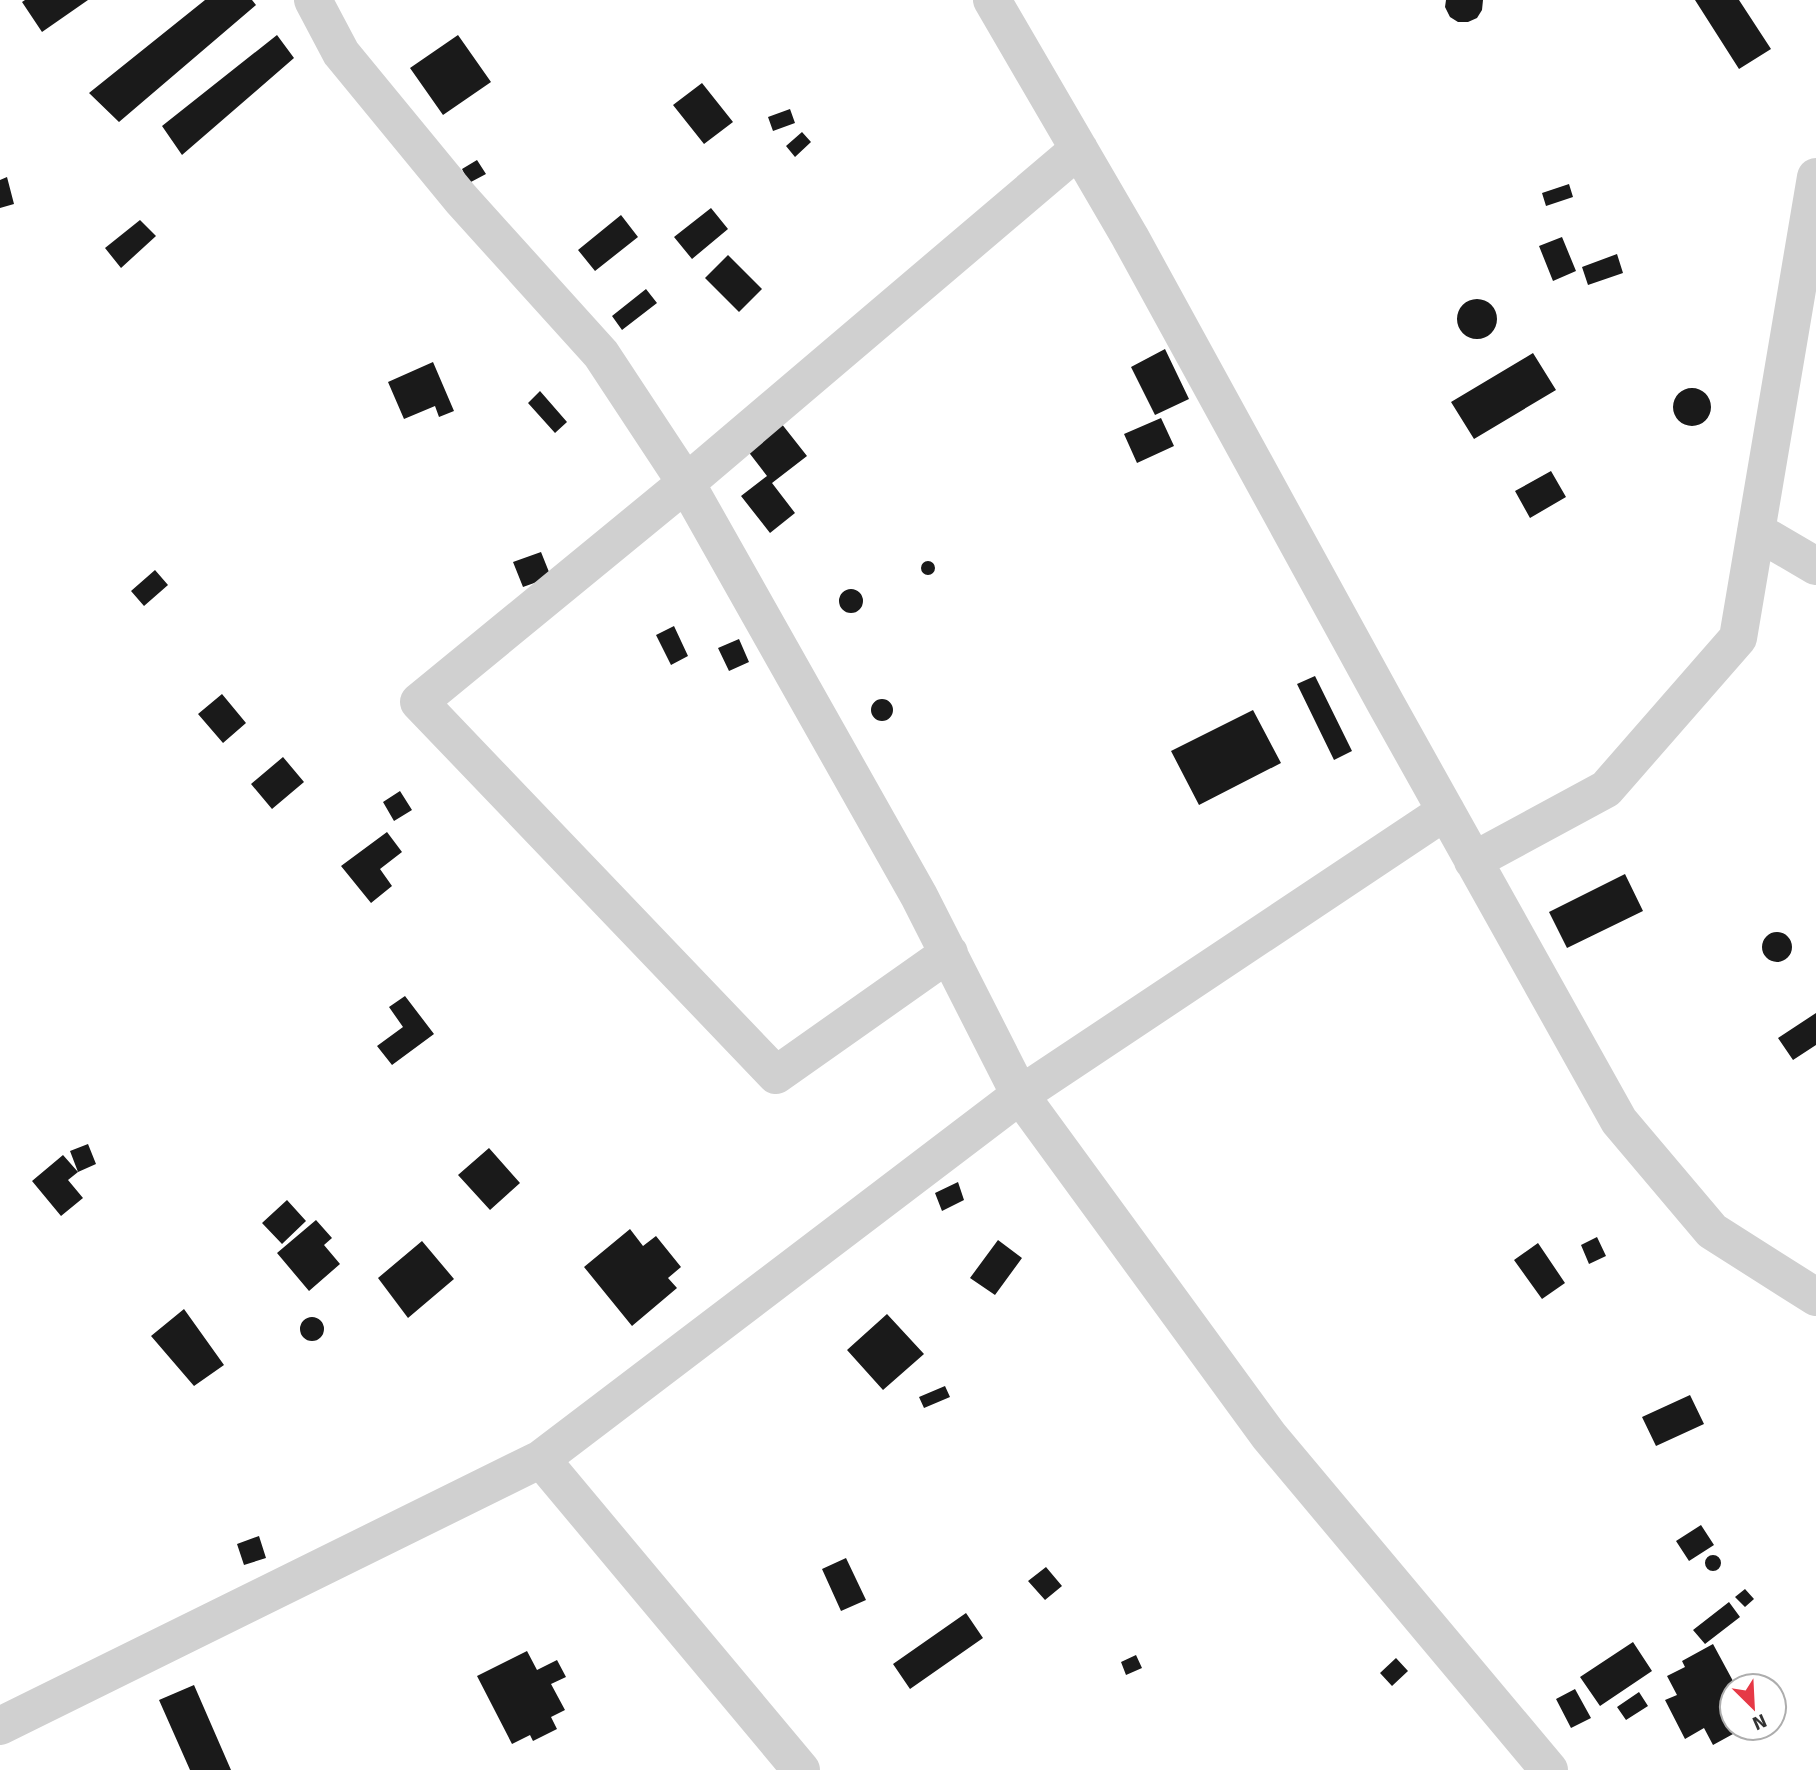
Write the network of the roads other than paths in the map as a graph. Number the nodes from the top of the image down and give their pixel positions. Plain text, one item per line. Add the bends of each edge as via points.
1 (313, 0) edge
2 (992, 0) edge
3 (1079, 149) junction
4 (1816, 177) edge
5 (686, 483) junction
6 (1756, 531) junction
7 (1816, 566) edge
8 (1446, 811) junction
9 (1473, 861) junction
10 (949, 953) junction
11 (1020, 1095) junction
12 (1816, 1297) edge
13 (541, 1459) junction
14 (0, 1726) edge
15 (801, 1770) edge
16 (1549, 1770) edge

1 - 5 street via 341,53 461,199 601,354
2 - 3 street
3 - 5 street
3 - 8 street
4 - 6 street
5 - 10 street
5 - 10 street via 419,702 776,1075
6 - 7 street
6 - 9 street via 1738,638 1605,789
8 - 9 street
8 - 11 street
9 - 12 street via 1619,1121 1712,1231
10 - 11 street
11 - 13 street
11 - 16 street via 1269,1436
13 - 14 street
13 - 15 street

